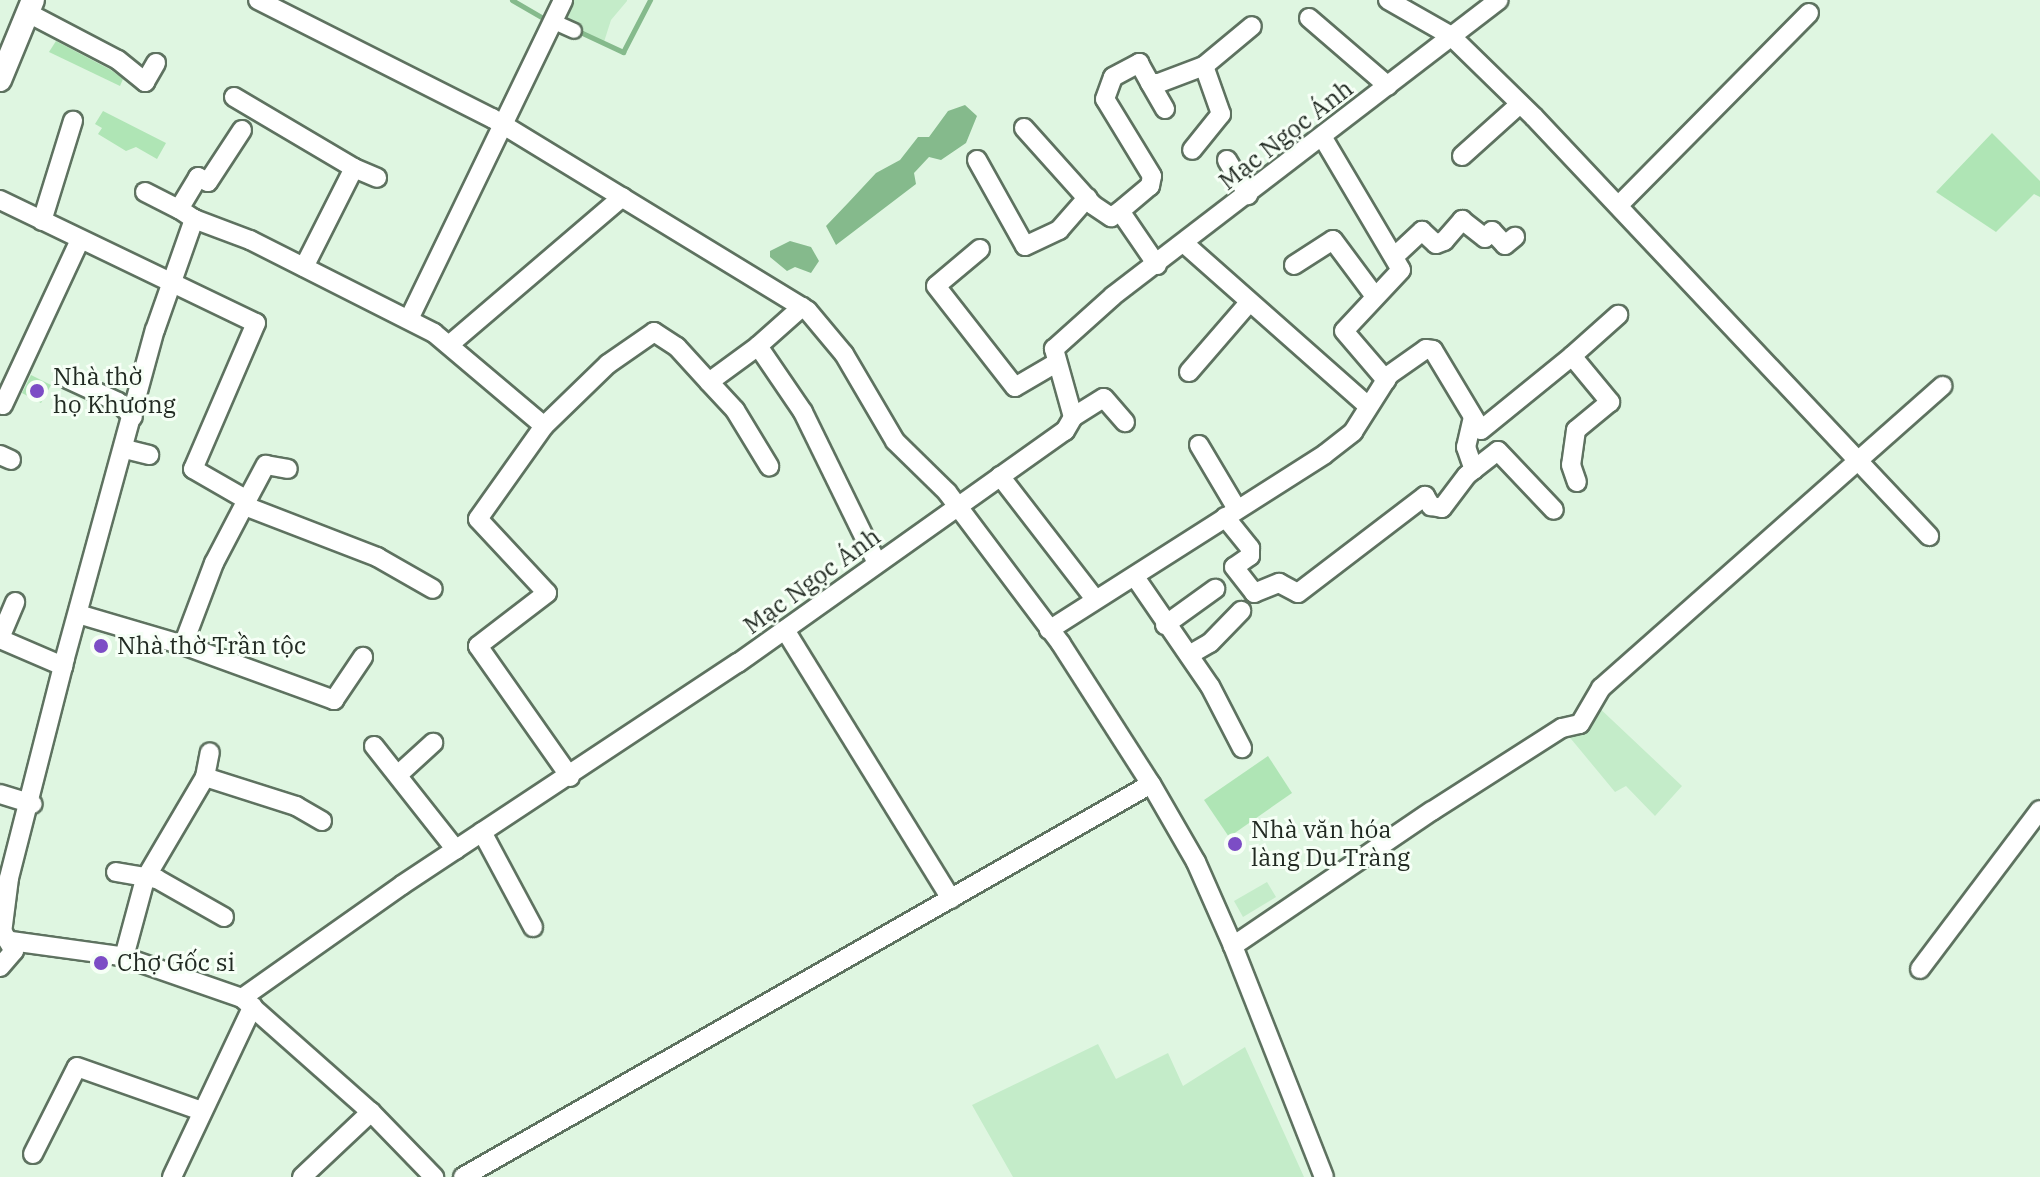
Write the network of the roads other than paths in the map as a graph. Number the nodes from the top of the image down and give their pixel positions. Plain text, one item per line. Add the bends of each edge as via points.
1 (258, 0) edge
2 (563, 0) edge
3 (1388, 0) edge
4 (1499, 0) edge
5 (32, 7) edge
6 (1809, 13) dead end
7 (1309, 18) dead end
8 (552, 21) junction
9 (1252, 26) dead end
10 (574, 31) dead end
11 (1451, 36) junction
12 (156, 63) dead end
13 (1204, 66) junction
14 (0, 80) edge
15 (1150, 83) junction
16 (1388, 86) junction
17 (234, 97) dead end
18 (1520, 104) junction
19 (1165, 109) dead end
20 (73, 121) dead end
21 (504, 125) junction
22 (1024, 128) dead end
23 (242, 130) dead end
24 (1323, 138) junction
25 (1192, 150) dead end
26 (1462, 156) dead end
27 (977, 160) dead end
28 (1227, 160) dead end
29 (354, 168) junction
30 (377, 178) dead end
31 (145, 192) dead end
32 (1248, 195) junction
33 (622, 197) junction
34 (1087, 198) junction
35 (0, 200) edge
36 (1619, 205) junction
37 (1120, 211) junction
38 (187, 214) junction
39 (42, 221) junction
40 (1515, 237) dead end
41 (80, 240) junction
42 (1186, 245) junction
43 (980, 249) dead end
44 (1395, 256) junction
45 (1157, 265) junction
46 (1294, 265) dead end
47 (304, 267) junction
48 (173, 280) junction
49 (1374, 295) junction
50 (1248, 304) junction
51 (802, 307) junction
52 (1618, 315) dead end
53 (409, 319) junction
54 (449, 345) junction
55 (758, 346) junction
56 (1572, 356) junction
57 (1056, 363) junction
58 (1189, 372) dead end
59 (68, 379) dead end
60 (1386, 380) junction
61 (709, 382) junction
62 (1942, 386) dead end
63 (3, 405) dead end
64 (1368, 406) junction
65 (133, 417) junction
66 (1073, 417) junction
67 (1473, 417) junction
68 (1125, 422) dead end
69 (544, 426) junction
70 (1199, 445) dead end
71 (125, 449) junction
72 (149, 455) dead end
73 (1858, 462) junction
74 (769, 466) dead end
75 (288, 469) dead end
76 (1474, 470) junction
77 (1000, 476) junction
78 (1577, 482) dead end
79 (246, 503) junction
80 (957, 506) junction
81 (1554, 510) dead end
82 (1231, 513) junction
83 (1929, 536) dead end
84 (877, 563) junction
85 (1135, 577) junction
86 (433, 589) dead end
87 (1215, 589) dead end
88 (1095, 599) junction
89 (15, 602) dead end
90 (1241, 611) dead end
91 (78, 614) junction
92 (1165, 625) junction
93 (785, 630) junction
94 (1049, 630) junction
95 (0, 638) edge
96 (183, 645) junction
97 (1189, 655) junction
98 (363, 657) dead end
99 (63, 666) junction
100 (433, 743) dead end
101 (374, 746) dead end
102 (1242, 748) dead end
103 (210, 752) dead end
104 (400, 773) junction
105 (205, 777) junction
106 (570, 777) junction
107 (1175, 783) dead end
108 (1154, 788) junction
109 (0, 794) edge
110 (32, 804) junction
111 (2040, 810) edge
112 (322, 821) dead end
113 (482, 832) junction
114 (456, 850) junction
115 (116, 872) dead end
116 (5, 876) edge
117 (145, 879) junction
118 (951, 899) junction
119 (224, 917) dead end
120 (533, 927) dead end
121 (4, 936) edge
122 (1233, 946) junction
123 (124, 957) junction
124 (0, 967) edge
125 (1920, 969) dead end
126 (248, 1002) junction
127 (202, 1111) junction
128 (371, 1112) junction
129 (33, 1154) dead end
130 (425, 1174) edge
131 (172, 1177) edge
132 (302, 1177) edge
133 (463, 1177) edge
134 (1324, 1177) edge

1 - 21 street
2 - 8 street
3 - 11 street
4 - 11 street, Mạc Ngọc Ánh
5 - 12 street via 145,82
5 - 14 street
6 - 36 street
7 - 16 street
8 - 10 street
8 - 21 street
9 - 13 street
11 - 16 street, Mạc Ngọc Ánh
11 - 18 street
13 - 15 street
13 - 25 street via 1221,114
15 - 19 street
15 - 37 street via 1139,63 1113,77 1105,99 1152,176 1150,186
16 - 24 street, Mạc Ngọc Ánh
17 - 29 street
18 - 26 street
18 - 36 street
20 - 39 street
21 - 33 street
21 - 53 street
22 - 34 street
23 - 38 street via 208,182 198,177
24 - 32 street, Mạc Ngọc Ánh
24 - 44 street
27 - 34 street via 1025,246 1059,230
28 - 32 street
29 - 30 street
29 - 47 street
31 - 38 street
32 - 42 street, Mạc Ngọc Ánh
33 - 51 street
33 - 54 street
34 - 37 street via 1111,217
35 - 39 street
36 - 73 street
37 - 45 street
38 - 47 street
38 - 48 street
39 - 41 street
40 - 44 street via 1505,245 1492,231 1485,238 1462,220 1444,241 1436,244 1422,231
41 - 48 street
41 - 63 street
42 - 45 street, Mạc Ngọc Ánh
42 - 50 street
43 - 57 street via 936,286 1015,387
44 - 49 street via 1401,270
45 - 57 street, Mạc Ngọc Ánh via 1054,349
46 - 49 street via 1333,240
47 - 53 street
48 - 65 street
48 - 79 street via 256,323 193,469
49 - 60 street via 1344,331
50 - 58 street
50 - 64 street
51 - 55 street
51 - 80 street via 844,354 895,441
52 - 56 street
53 - 54 street
54 - 69 street
55 - 61 street
55 - 84 street via 803,412
56 - 67 street via 1488,428 1481,430
56 - 78 street via 1610,402 1576,430 1571,465
57 - 66 street
59 - 65 street via 118,402
60 - 64 street
60 - 67 street via 1426,349 1433,350
61 - 69 street via 677,347 654,332 608,364
61 - 74 street via 735,410
62 - 73 street
64 - 82 street via 1344,440
65 - 71 street
66 - 68 street, Mạc Ngọc Ánh via 1104,398
66 - 77 street, Mạc Ngọc Ánh via 1065,431
67 - 76 street via 1466,447
69 - 106 street via 478,519 547,593 478,646
70 - 82 street
71 - 72 street
71 - 91 street via 97,576
73 - 83 street
73 - 122 street via 1601,688 1580,724 1562,728 1471,786
75 - 79 street via 266,465
76 - 81 street via 1498,451
76 - 82 street via 1442,508 1431,506 1425,496 1298,593 1279,583 1254,593 1234,567 1250,556 1250,548
77 - 80 street, Mạc Ngọc Ánh
77 - 88 street
79 - 86 street via 377,557
79 - 96 street via 214,563
80 - 84 street, Mạc Ngọc Ánh
80 - 94 street
82 - 85 street
84 - 93 street, Mạc Ngọc Ánh
85 - 88 street
85 - 92 street
87 - 92 street
88 - 94 street
89 - 95 street
90 - 97 street via 1210,643
91 - 96 street
91 - 99 street
92 - 97 street
93 - 106 street, Mạc Ngọc Ánh
93 - 118 street
94 - 108 street
95 - 99 street
96 - 98 street via 334,700
97 - 102 street
99 - 110 street
100 - 104 street
101 - 104 street
103 - 105 street
104 - 114 street
105 - 112 street via 296,806
105 - 117 street
106 - 113 street, Mạc Ngọc Ánh
107 - 108 street
108 - 118 street
108 - 122 street via 1196,862
109 - 110 street
110 - 116 street
111 - 125 street
113 - 114 street, Mạc Ngọc Ánh
113 - 120 street
114 - 126 street, Mạc Ngọc Ánh via 280,958
115 - 117 street
116 - 121 street
117 - 119 street via 184,891
117 - 123 street
118 - 133 street
121 - 123 street
121 - 124 street via 12,957
122 - 134 street
123 - 126 street
126 - 127 street
126 - 128 street
127 - 129 street via 77,1067
127 - 131 street
128 - 130 street
128 - 132 street

